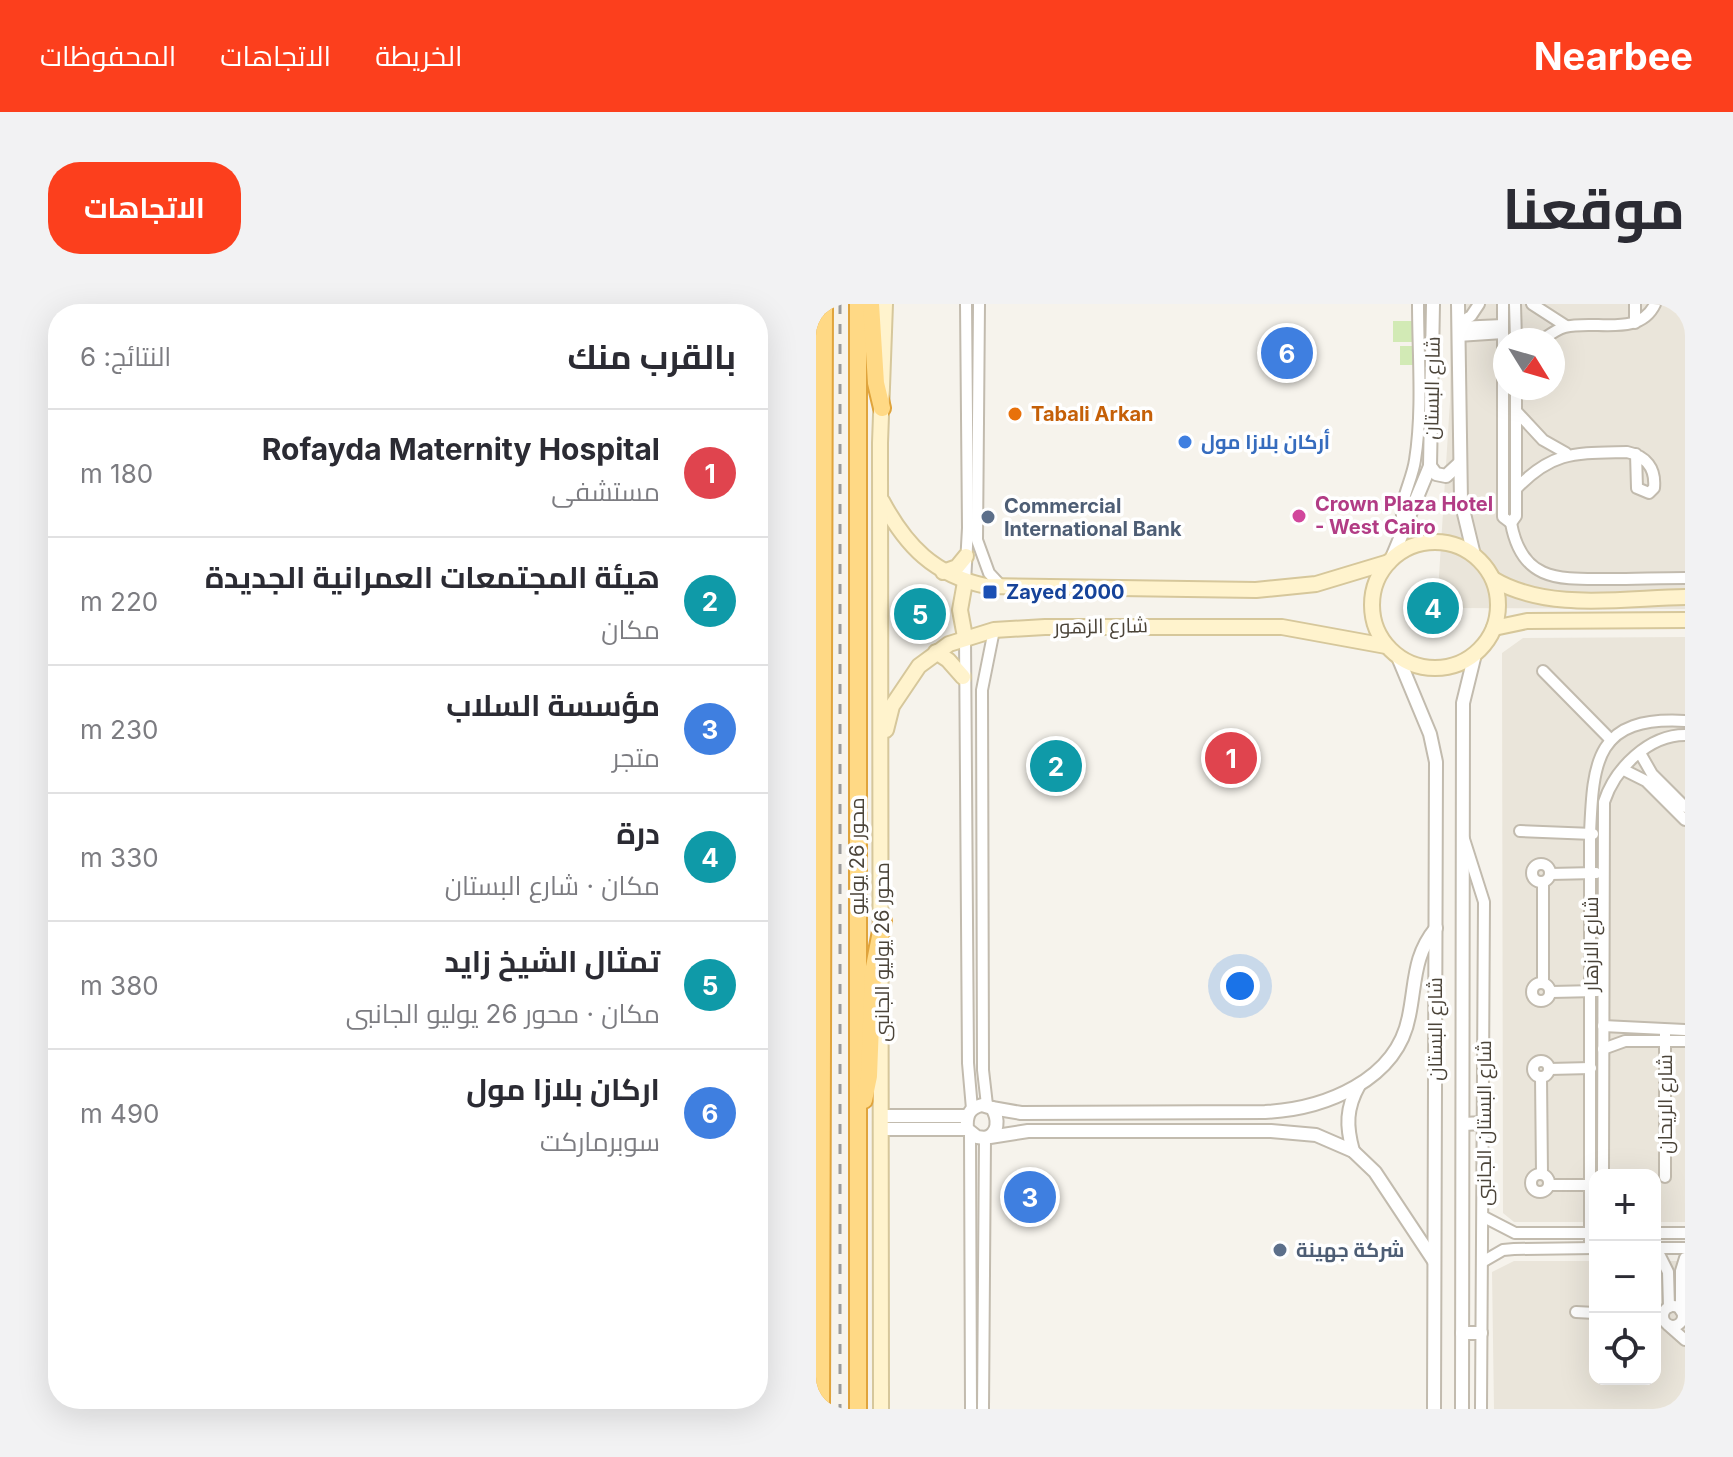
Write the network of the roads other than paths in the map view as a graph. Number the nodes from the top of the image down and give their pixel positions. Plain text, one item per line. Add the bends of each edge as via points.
1 (824, 304) edge
2 (858, 304) edge
3 (871, 304) edge
4 (885, 304) edge
5 (966, 304) edge
6 (979, 304) edge
7 (1418, 304) edge
8 (1433, 304) edge
9 (1458, 304) edge
10 (1479, 304) edge
11 (1503, 304) edge
12 (1515, 304) edge
13 (1532, 304) edge
14 (1635, 304) edge
15 (1655, 304) edge
16 (1635, 323) junction
17 (1566, 326) junction
18 (1503, 328) edge
19 (1516, 328) edge
20 (1563, 328) edge
21 (1458, 329) junction
22 (1493, 329) edge
23 (1504, 400) edge
24 (1516, 400) edge
25 (882, 408) junction
26 (1516, 411) junction
27 (1566, 453) junction
28 (1636, 454) dead end
29 (1459, 464) junction
30 (1430, 466) junction
31 (1516, 489) junction
32 (880, 496) junction
33 (824, 513) junction
34 (1511, 523) junction
35 (1404, 527) junction
36 (816, 531) edge
37 (1474, 555) junction
38 (966, 556) junction
39 (1390, 561) junction
40 (943, 572) junction
41 (1685, 578) edge
42 (1493, 579) junction
43 (965, 582) junction
44 (1003, 588) junction
45 (1685, 597) edge
46 (1685, 620) edge
47 (1494, 628) junction
48 (994, 630) junction
49 (965, 637) junction
50 (1386, 646) junction
51 (936, 652) junction
52 (1475, 654) junction
53 (1398, 657) junction
54 (1543, 671) dead end
55 (963, 677) junction
56 (1685, 721) edge
57 (1685, 735) edge
58 (1611, 740) junction
59 (881, 750) junction
60 (1640, 753) junction
61 (1624, 770) junction
62 (967, 772) junction
63 (981, 772) junction
64 (1685, 807) edge
65 (1685, 820) edge
66 (1520, 831) dead end
67 (1603, 832) junction
68 (1590, 834) junction
69 (1464, 839) junction
70 (1603, 872) junction
71 (1591, 873) junction
72 (968, 912) junction
73 (982, 912) junction
74 (883, 921) junction
75 (1436, 928) junction
76 (1543, 982) junction
77 (1591, 991) junction
78 (1603, 991) junction
79 (1551, 992) junction
80 (1435, 1010) junction
81 (1463, 1012) junction
82 (1603, 1026) junction
83 (1685, 1030) edge
84 (1665, 1036) junction
85 (1685, 1041) edge
86 (1603, 1049) junction
87 (1591, 1068) junction
88 (1359, 1085) junction
89 (990, 1107) junction
90 (1021, 1113) junction
91 (1124, 1113) junction
92 (1191, 1113) junction
93 (858, 1116) junction
94 (969, 1122) junction
95 (882, 1123) junction
96 (1484, 1123) junction
97 (1463, 1124) junction
98 (1022, 1132) junction
99 (1123, 1132) junction
100 (1191, 1133) junction
101 (987, 1138) junction
102 (819, 1143) edge
103 (1353, 1151) junction
104 (1593, 1169) edge
105 (1603, 1169) edge
106 (1542, 1174) junction
107 (1665, 1177) dead end
108 (1550, 1185) junction
109 (1589, 1185) edge
110 (1484, 1217) junction
111 (1589, 1233) edge
112 (1661, 1233) edge
113 (1685, 1233) edge
114 (1589, 1248) edge
115 (1661, 1248) edge
116 (1685, 1248) edge
117 (1661, 1258) edge
118 (1685, 1258) edge
119 (1484, 1261) junction
120 (1434, 1262) junction
121 (969, 1290) junction
122 (982, 1290) junction
123 (1576, 1312) dead end
124 (1671, 1312) edge
125 (1589, 1313) edge
126 (1661, 1322) edge
127 (1667, 1324) junction
128 (1462, 1333) junction
129 (1481, 1333) junction
130 (1685, 1340) edge
131 (821, 1409) edge
132 (858, 1409) edge
133 (881, 1409) edge
134 (971, 1409) edge
135 (983, 1409) edge
136 (1434, 1409) edge
137 (1462, 1409) edge
138 (1481, 1409) edge

1 - 33 highway, محور 26 يوليو
2 - 93 highway, محور 26 يوليو
3 - 25 highway
4 - 25 main road, محور 26 يوليو الجانبى
5 - 38 street
6 - 44 street via 977,540 989,573
7 - 35 street via 1416,456 1401,508
8 - 30 street, شارع البستان
9 - 21 street, شارع البستان
10 - 21 street
11 - 18 street
12 - 19 street
13 - 17 street
14 - 16 street
15 - 16 street
16 - 17 street
17 - 20 street
21 - 22 street
21 - 29 street, شارع البستان
23 - 34 street via 1503,517
24 - 26 street
25 - 32 main road, محور 26 يوليو الجانبى
26 - 27 street via 1533,431
26 - 31 street
27 - 28 street
27 - 31 street
29 - 30 street via 1446,476
29 - 37 street, شارع البستان via 1463,516
30 - 35 street, شارع البستان
31 - 34 street via 1516,519
32 - 40 main road, شارع الزهور via 905,539
32 - 59 main road, محور 26 يوليو الجانبى
33 - 36 highway
33 - 102 highway, محور 26 يوليو
34 - 41 street via 1520,552 1550,576
35 - 39 street, شارع البستان
37 - 39 main road via 1434,542 1406,549
37 - 42 main road
38 - 40 main road
38 - 43 street
39 - 44 main road, شارع الزهور via 1285,589
39 - 50 main road via 1372,599 1372,616
40 - 43 main road, شارع الزهور
42 - 45 main road via 1521,593 1551,599
42 - 47 main road via 1498,603
43 - 44 main road, شارع الزهور
43 - 49 main road via 960,610
46 - 47 main road via 1527,621
47 - 52 main road
48 - 49 main road, شارع الزهور
48 - 50 main road, شارع الزهور via 1282,627
48 - 63 street via 982,690
49 - 51 main road, شارع الزهور
49 - 55 street
50 - 53 main road
51 - 55 main road
51 - 59 main road, شارع الزهور via 903,685
52 - 53 main road via 1453,666 1429,669
52 - 69 street, شارع البستان via 1463,703
53 - 75 street, شارع البستان via 1436,762
54 - 58 street
55 - 62 street
56 - 58 street via 1642,721
57 - 60 street, شارع الازهار via 1657,739
58 - 68 street, شارع الازهار via 1594,770
59 - 74 main road, محور 26 يوليو الجانبى
60 - 61 street, شارع الازهار
60 - 64 street via 1652,774
61 - 65 street via 1646,781
61 - 67 street, شارع الازهار via 1608,790
62 - 63 street
62 - 72 street
63 - 73 street
66 - 68 street
67 - 68 street
67 - 70 street, شارع الازهار
68 - 71 street, شارع الازهار
69 - 81 street, شارع البستان
69 - 96 street, شارع البستان الجانبى via 1484,902
70 - 71 street
70 - 78 street, شارع الازهار
71 - 76 street via 1546,878
71 - 77 street, شارع الازهار
72 - 73 street
72 - 94 street
73 - 89 street via 983,1070
74 - 93 highway via 872,985 869,1076
74 - 95 main road, محور 26 يوليو الجانبى
75 - 80 street, شارع البستان
75 - 88 street via 1418,957 1400,1042 1381,1068
76 - 79 street
76 - 79 street via 1534,986 1532,995 1540,1001
77 - 78 street
77 - 79 street
77 - 87 street, شارع الازهار
78 - 82 street, شارع الازهار
80 - 81 street
80 - 120 street, شارع البستان
81 - 97 street, شارع البستان
82 - 84 street
82 - 86 street, شارع الازهار
83 - 84 street
84 - 85 street
84 - 86 street
84 - 107 street, شارع الريحان
86 - 105 street, شارع الازهار
87 - 104 street, شارع الازهار
87 - 106 street via 1545,1073
88 - 92 street via 1290,1111
88 - 103 street via 1347,1120
89 - 90 street
89 - 94 street
89 - 101 street via 997,1123
90 - 91 street
90 - 98 street
91 - 92 street
91 - 99 street
92 - 100 street
93 - 132 highway, محور 26 يوليو
94 - 95 street
94 - 101 street
94 - 121 street
95 - 133 main road, محور 26 يوليو الجانبى
96 - 97 street
96 - 110 street, شارع البستان الجانبى
97 - 128 street, شارع البستان
98 - 99 street
98 - 101 street
99 - 100 street
100 - 103 street via 1300,1132
101 - 122 street
102 - 131 highway, محور 26 يوليو
103 - 120 street via 1389,1188
106 - 108 street
106 - 108 street via 1533,1177 1531,1186 1543,1192
108 - 109 street
110 - 111 street via 1515,1233
110 - 119 street, شارع البستان الجانبى
112 - 113 street
114 - 119 street via 1514,1249
115 - 116 street
117 - 124 street via 1668,1272
118 - 124 street
119 - 129 street, شارع البستان الجانبى
120 - 136 street, شارع البستان
121 - 122 street
121 - 134 street
122 - 135 street
123 - 125 street
124 - 127 street via 1663,1317
124 - 127 street via 1678,1325
124 - 130 street
126 - 127 street
127 - 130 street
128 - 129 street
128 - 137 street, شارع البستان
129 - 138 street, شارع البستان الجانبى

